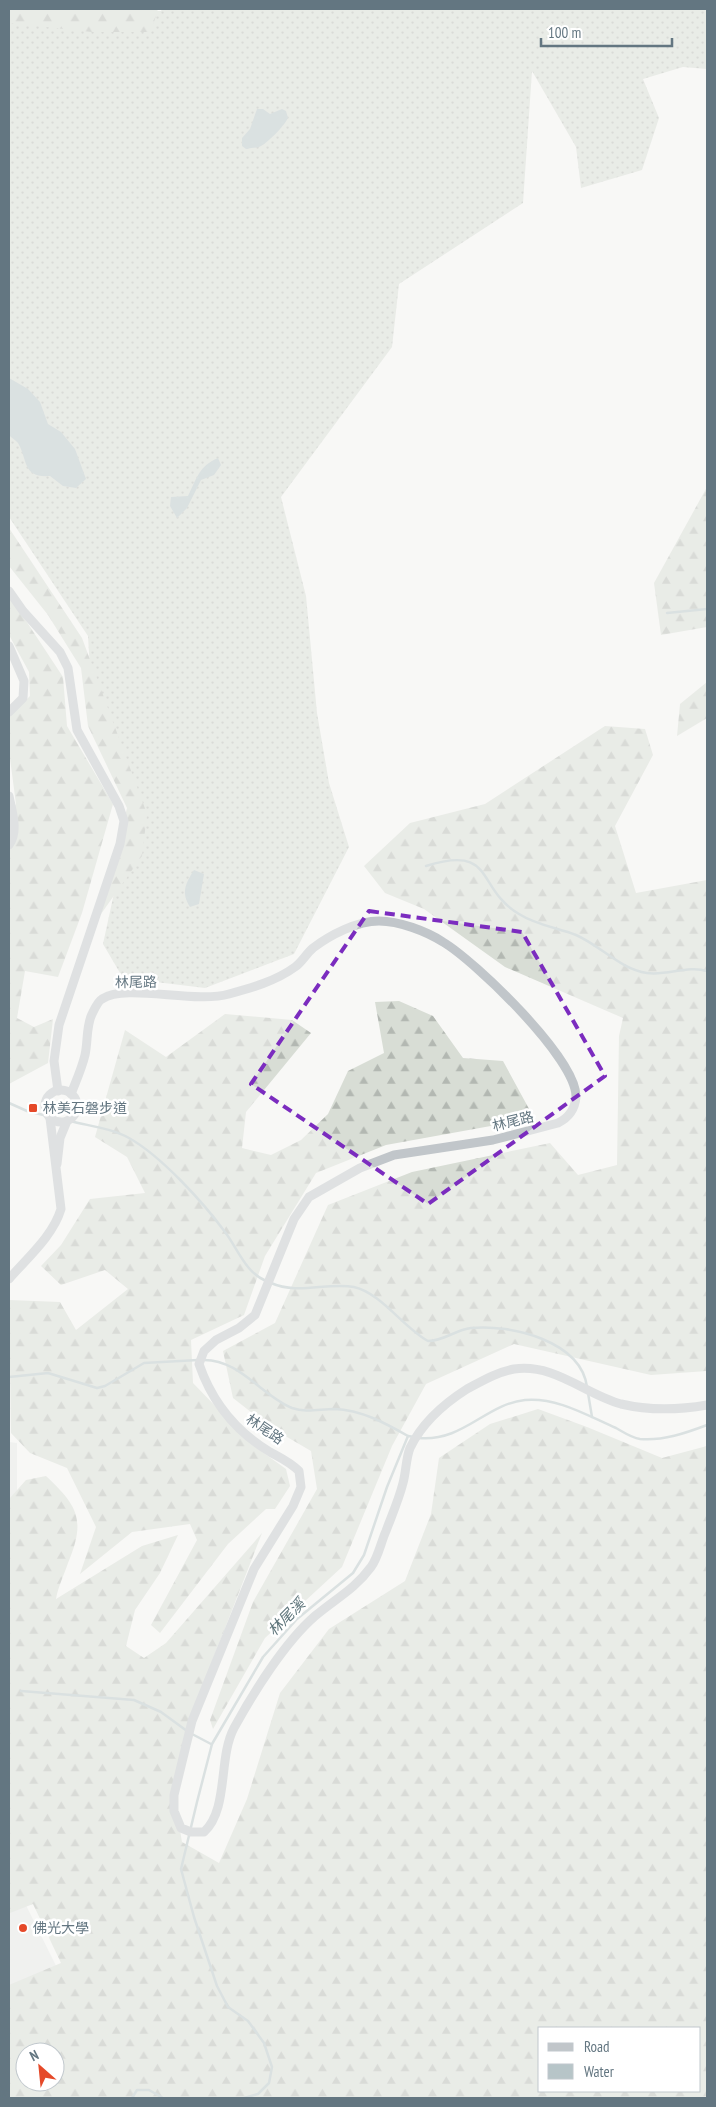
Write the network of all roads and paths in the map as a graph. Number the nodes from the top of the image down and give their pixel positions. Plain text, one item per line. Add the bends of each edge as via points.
1 (9, 591) edge
2 (9, 646) edge
3 (9, 712) edge
4 (9, 796) edge
5 (9, 845) edge
6 (58, 1090) junction
7 (71, 1094) junction
8 (50, 1118) junction
9 (67, 1121) junction
10 (57, 1168) junction
11 (9, 1279) edge
12 (707, 1405) edge

1 - 6 street via 60,652 68,668 78,730 124,821 120,844 59,1025 54,1061
2 - 3 street via 24,681 23,698
4 - 5 street via 14,825
6 - 7 street
6 - 8 street via 46,1100 45,1110
7 - 9 street via 77,1108
7 - 12 street, 林尾路 via 85,1055 91,1015 101,999 117,993 189,998 223,996 257,986 296,967 313,948 334,935 379,921 409,927 443,942 475,968 535,1025 560,1059 576,1096 568,1118 558,1123 493,1140 394,1155 352,1172 309,1197 294,1219 255,1315 204,1351 199,1364 220,1408 236,1427 299,1470 301,1487 293,1506 254,1569 192,1721 174,1795 174,1811 181,1828 204,1832 212,1825 233,1731 257,1689 288,1647 314,1617 344,1596 372,1566 403,1483 410,1449 426,1424 451,1399 490,1376 515,1369 556,1373 620,1403 646,1408 676,1410
8 - 9 street via 58,1122
8 - 10 street via 52,1154
9 - 10 street via 60,1138
10 - 11 street via 61,1209 57,1221

